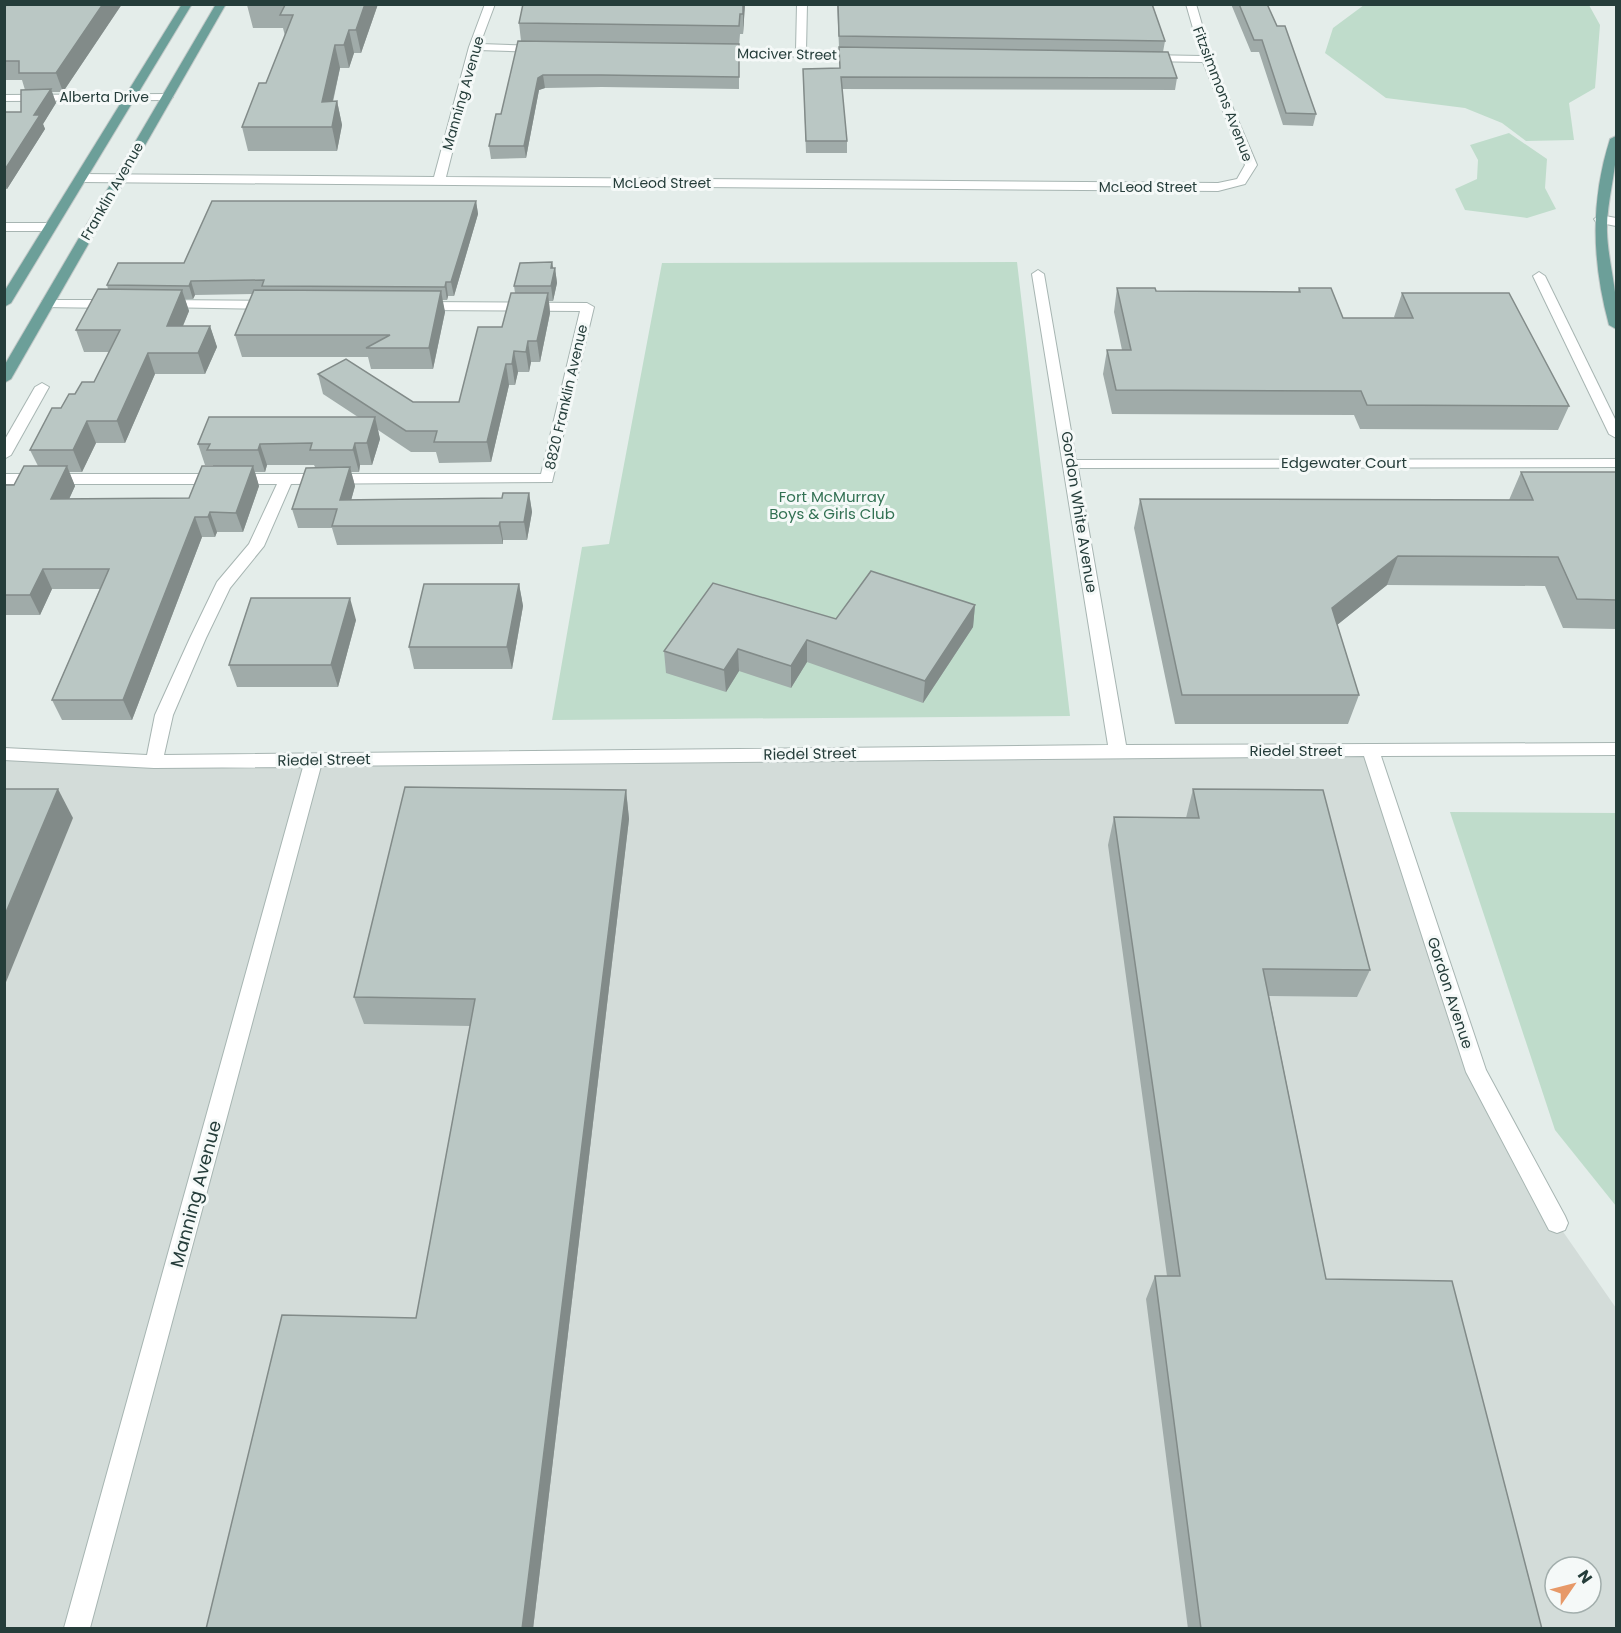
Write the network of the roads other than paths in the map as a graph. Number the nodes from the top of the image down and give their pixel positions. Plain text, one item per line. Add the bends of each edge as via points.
1 (187, 4) edge
2 (221, 4) edge
3 (490, 4) edge
4 (802, 4) edge
5 (1191, 4) edge
6 (474, 48) junction
7 (556, 49) edge
8 (708, 52) edge
9 (801, 54) junction
10 (873, 55) edge
11 (1135, 58) edge
12 (1207, 59) junction
13 (133, 97) junction
14 (167, 97) junction
15 (4, 98) edge
16 (1617, 139) edge
17 (81, 178) junction
18 (120, 178) junction
19 (439, 181) junction
20 (1242, 181) joint
21 (1600, 219) junction
22 (1617, 222) edge
23 (4, 227) edge
24 (50, 227) junction
25 (1038, 274) dead end
26 (1539, 276) dead end
27 (4, 303) edge
28 (47, 304) junction
29 (287, 305) edge
30 (407, 306) edge
31 (1617, 324) edge
32 (4, 379) edge
33 (42, 387) dead end
34 (1617, 434) edge
35 (4, 455) edge
36 (1617, 463) edge
37 (1071, 464) junction
38 (4, 479) edge
39 (286, 479) junction
40 (1617, 750) edge
41 (1118, 751) junction
42 (1371, 752) junction
43 (4, 754) edge
44 (314, 760) junction
45 (154, 762) junction
46 (1557, 1223) dead end
47 (77, 1629) edge

1 - 13 main road, Franklin Avenue
2 - 14 main road, Franklin Avenue
3 - 6 street, Manning Avenue
4 - 9 street
5 - 12 street, Fitzsimmons Avenue
6 - 7 street
6 - 19 street, Manning Avenue
8 - 9 street, Maciver Street
9 - 10 street, Maciver Street
11 - 12 street
12 - 20 street, Fitzsimmons Avenue via 1251,165
13 - 14 street, Alberta Drive
13 - 15 street, Alberta Drive
13 - 17 main road, Franklin Avenue
14 - 18 main road, Franklin Avenue
16 - 21 main road via 1609,161
17 - 18 street, McLeod Street
17 - 24 main road, Franklin Avenue
18 - 19 street, McLeod Street
18 - 28 main road, Franklin Avenue
19 - 20 street, McLeod Street via 1218,188
21 - 22 street
21 - 31 main road via 1603,271
23 - 24 street
24 - 27 main road, Franklin Avenue
25 - 37 street, Gordon White Avenue
26 - 34 street
28 - 29 street
28 - 32 main road, Franklin Avenue
30 - 39 street, 8820 Franklin Avenue via 587,307 547,479
33 - 35 street
36 - 37 street, Edgewater Court
37 - 41 street, Gordon White Avenue
38 - 39 street, 8820 Franklin Avenue
39 - 45 street via 255,546 223,586 198,638 164,715
40 - 42 street, Riedel Street
41 - 42 street, Riedel Street
41 - 44 street, Riedel Street
42 - 46 street, Gordon Avenue via 1476,1072
43 - 45 street, Riedel Street
44 - 45 street, Riedel Street
44 - 47 street, Manning Avenue

